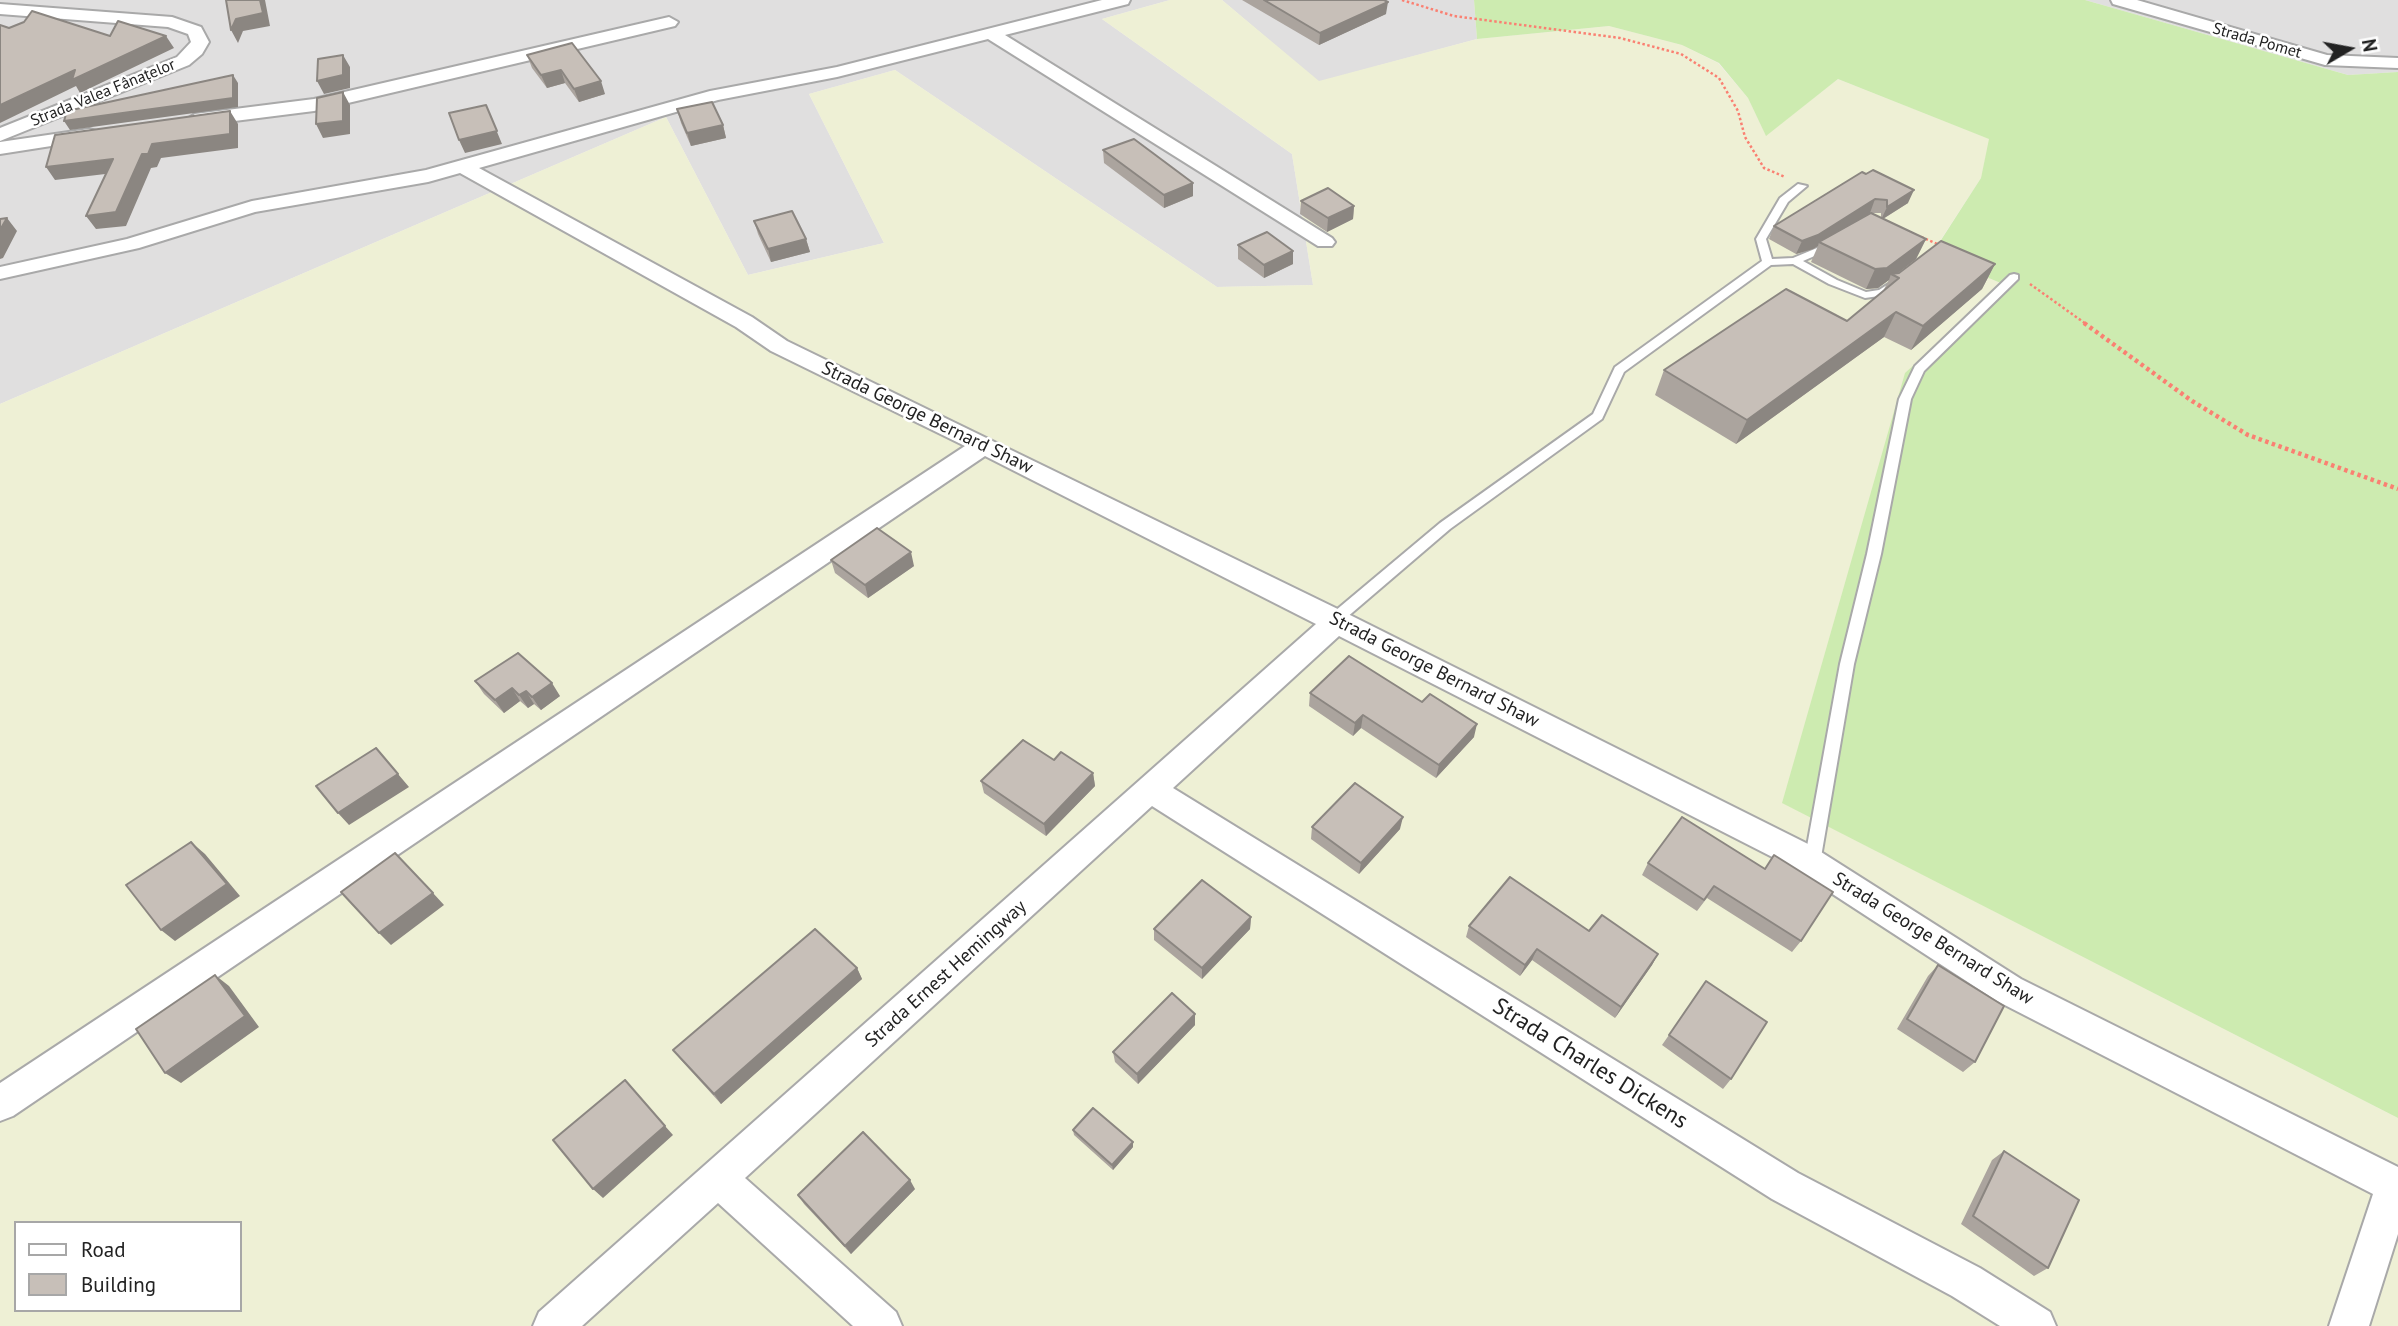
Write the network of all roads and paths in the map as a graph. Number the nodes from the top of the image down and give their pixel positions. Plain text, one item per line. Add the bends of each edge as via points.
1 (62, 0) edge
2 (1122, 0) edge
3 (1402, 0) edge
4 (2119, 0) edge
5 (0, 8) edge
6 (48, 13) junction
7 (668, 22) dead end
8 (12, 27) edge
9 (993, 34) junction
10 (2398, 63) edge
11 (178, 122) edge
12 (109, 132) edge
13 (0, 135) edge
14 (0, 148) edge
15 (463, 167) junction
16 (1802, 186) joint
17 (1911, 233) edge
18 (1840, 239) edge
19 (1325, 242) dead end
20 (1944, 247) edge
21 (1795, 261) junction
22 (1768, 262) junction
23 (0, 273) edge
24 (2014, 277) joint
25 (1902, 278) edge
26 (984, 445) junction
27 (2398, 489) edge
28 (1336, 621) junction
29 (1151, 790) junction
30 (1812, 863) junction
31 (0, 1104) edge
32 (718, 1178) junction
33 (2396, 1186) edge
34 (553, 1326) edge
35 (882, 1326) edge
36 (2036, 1326) edge
37 (2349, 1326) edge

1 - 5 street
2 - 9 street
3 - 16 path via 1454,16 1620,38 1681,54 1718,78 1738,111 1745,137 1765,167
4 - 10 street, Strada Pomet via 2325,60
5 - 6 street, Strada Valea Fânațelor
6 - 8 street
6 - 13 street, Strada Valea Fânațelor via 172,22 195,31 200,42 183,61
7 - 11 street via 337,100
9 - 15 street via 704,98
9 - 19 street
12 - 14 street
15 - 23 street via 252,207 132,244
15 - 26 street, Strada George Bernard Shaw via 744,322 779,346
16 - 22 lane via 1784,200 1761,239
17 - 20 path
18 - 21 lane
21 - 22 lane
21 - 25 lane via 1864,295 1882,293
22 - 28 lane via 1619,370 1598,416 1446,526
24 - 27 path via 2036,286 2192,401 2248,435
24 - 30 lane via 1919,369 1905,399 1847,664
26 - 28 street, Strada George Bernard Shaw
26 - 31 street
28 - 29 street, Strada Ernest Hemingway
28 - 30 street, Strada George Bernard Shaw
29 - 32 street, Strada Ernest Hemingway
29 - 36 street, Strada Charles Dickens via 1785,1186
30 - 33 street, Strada George Bernard Shaw via 2010,990
32 - 34 street, Strada Ernest Hemingway
32 - 35 street
33 - 37 street

